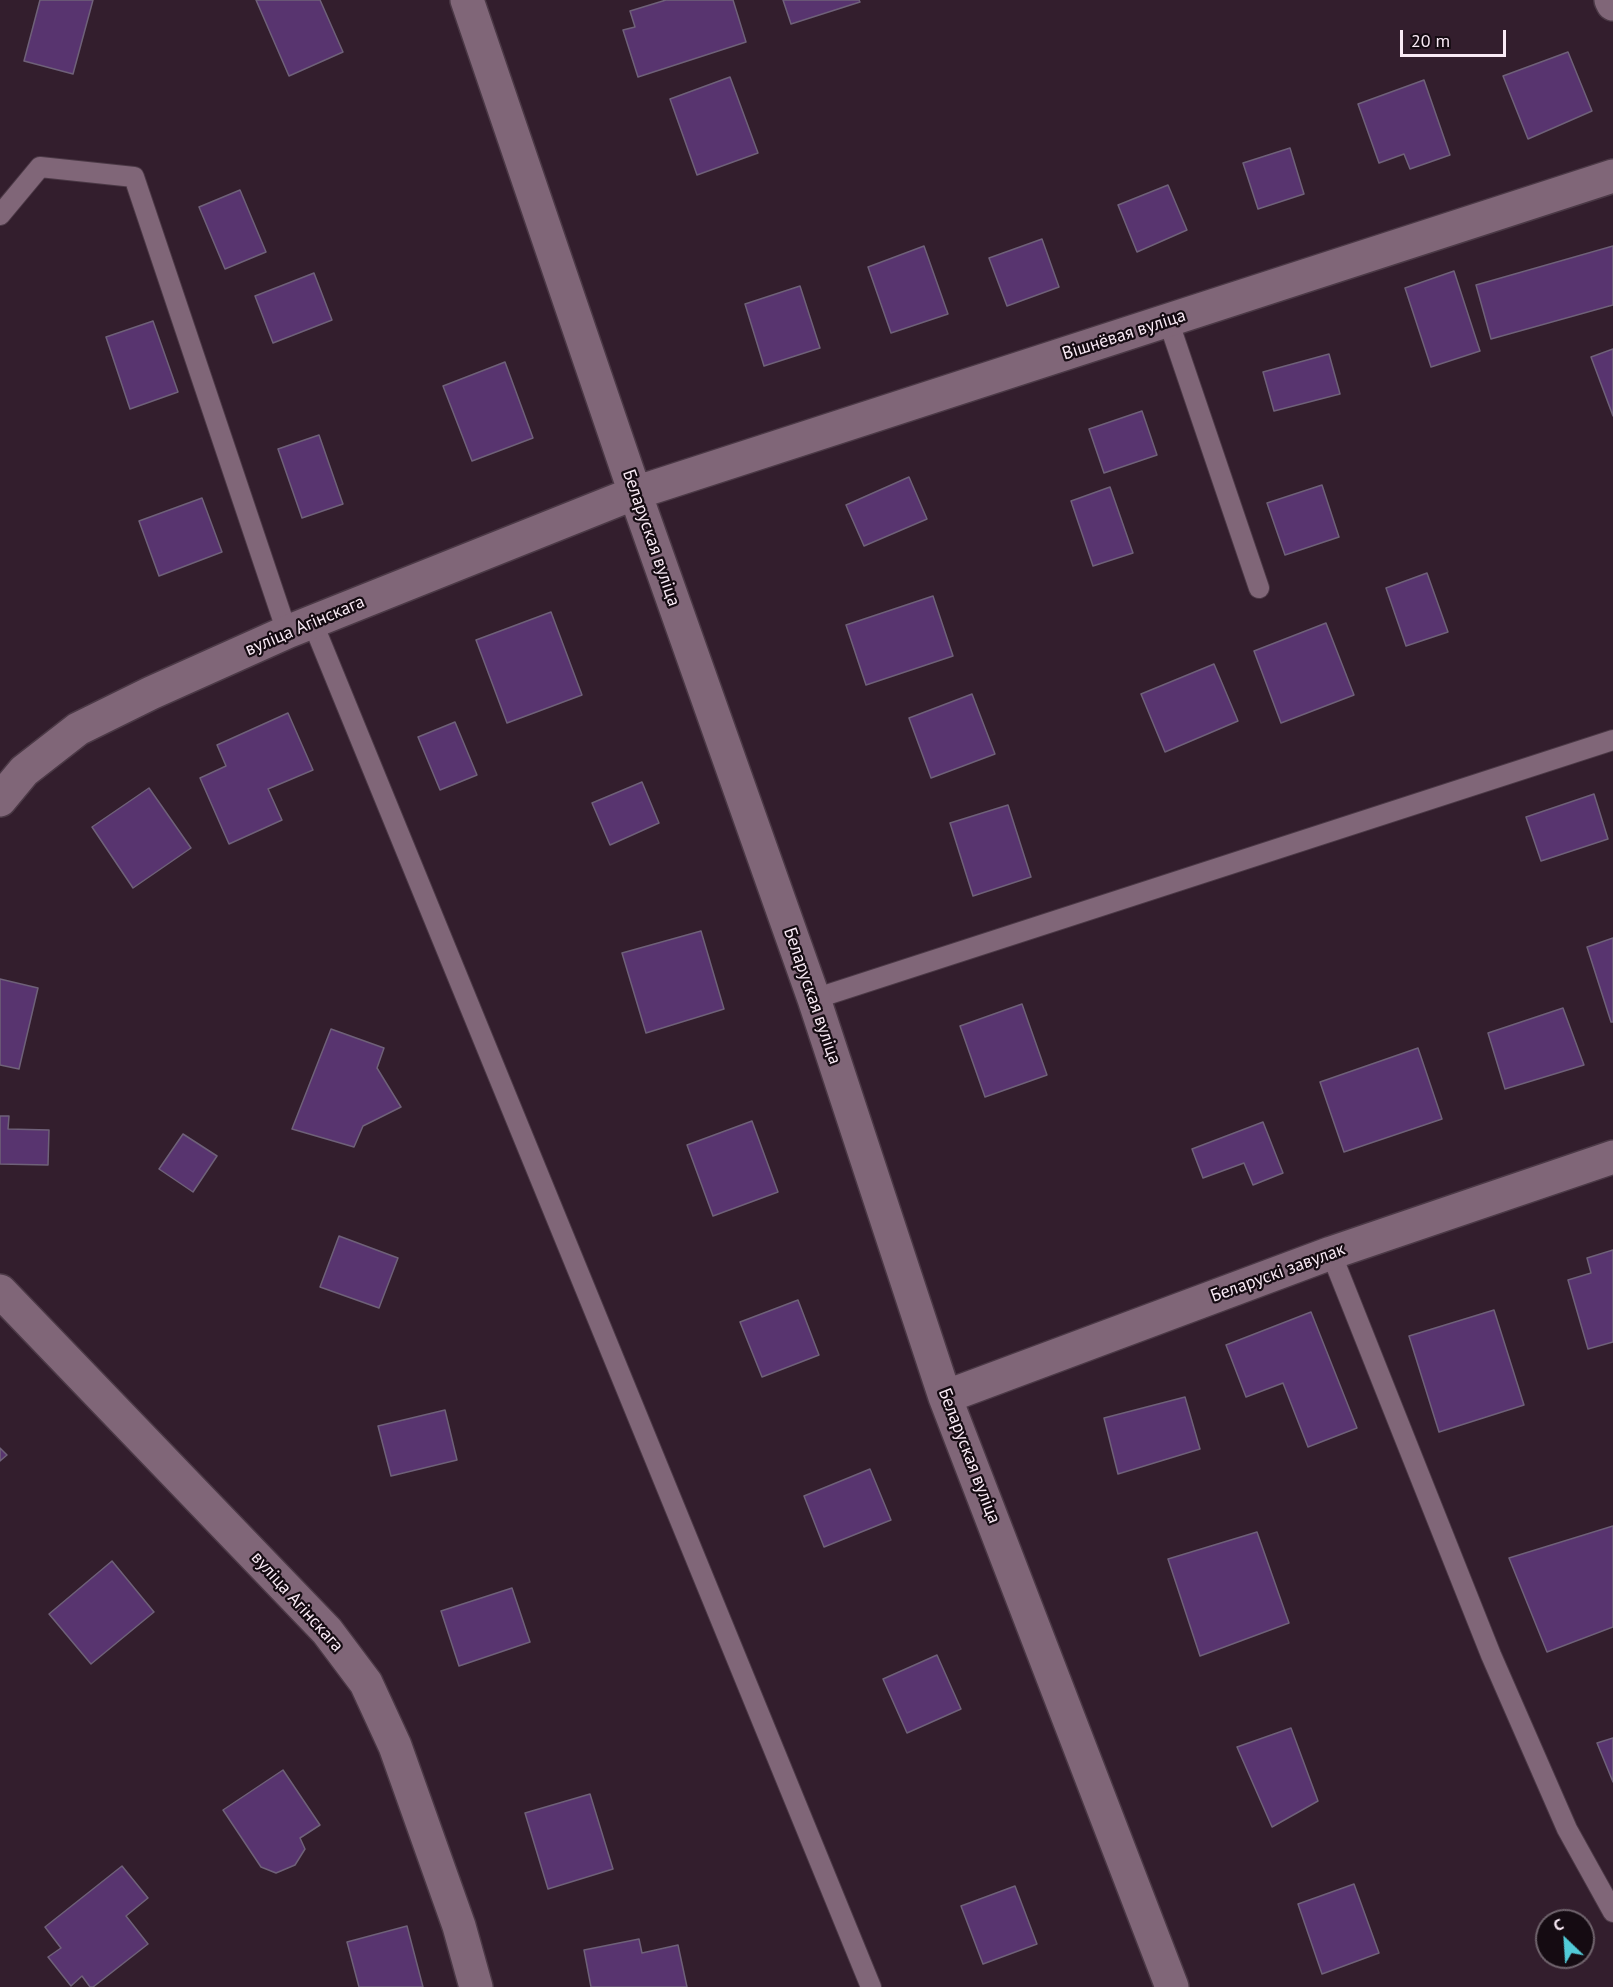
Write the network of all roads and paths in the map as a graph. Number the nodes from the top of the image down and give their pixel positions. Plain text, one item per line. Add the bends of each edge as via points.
1 (467, 0) edge
2 (1611, 0) edge
3 (1613, 4) edge
4 (1613, 176) edge
5 (0, 215) edge
6 (1168, 320) junction
7 (635, 493) junction
8 (1259, 588) dead end
9 (299, 626) junction
10 (1613, 740) edge
11 (0, 800) edge
12 (814, 999) junction
13 (1613, 1157) edge
14 (1331, 1253) junction
15 (0, 1291) edge
16 (945, 1397) junction
17 (1613, 1912) edge
18 (476, 1987) edge
19 (871, 1987) edge
20 (1172, 1987) edge

1 - 7 street, Беларуская вуліца
2 - 3 street
4 - 6 street, Вішнёвая вуліца
5 - 9 lane via 40,167 134,177
6 - 7 street, Вішнёвая вуліца
6 - 8 lane
7 - 9 street, вуліца Агінскага
7 - 12 street, Беларуская вуліца
9 - 11 street, вуліца Агінскага via 78,729 24,771
9 - 19 lane
10 - 12 lane
12 - 16 street, Беларуская вуліца
13 - 14 street, Беларускі завулак
14 - 16 street, Беларускі завулак
14 - 17 lane via 1491,1655 1567,1829
15 - 18 street, вуліца Агінскага via 327,1631 366,1683 394,1746 459,1926
16 - 20 street, Беларуская вуліца

